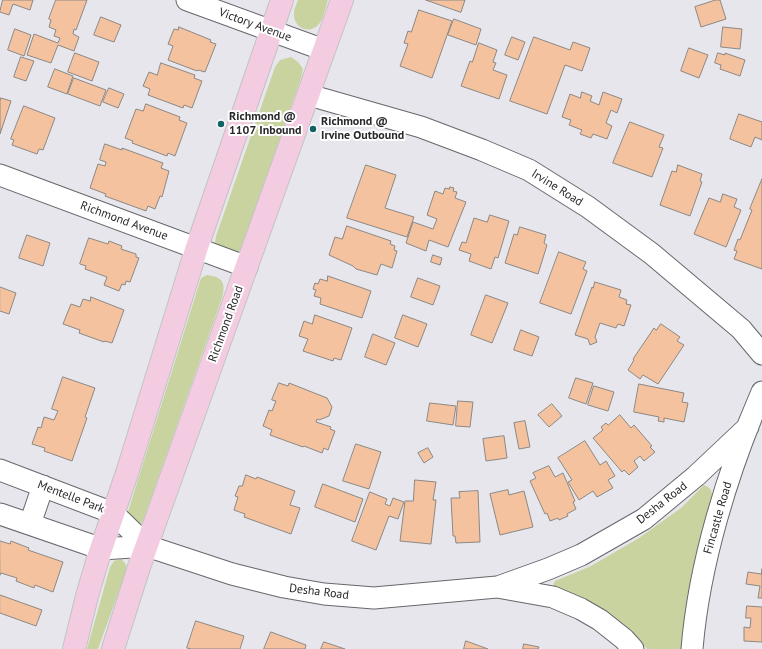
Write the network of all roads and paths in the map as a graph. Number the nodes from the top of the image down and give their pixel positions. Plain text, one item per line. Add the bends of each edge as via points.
1 (187, 0) edge
2 (282, 0) edge
3 (342, 0) edge
4 (272, 31) junction
5 (324, 50) junction
6 (309, 95) junction
7 (0, 175) edge
8 (197, 247) junction
9 (247, 267) junction
10 (762, 354) edge
11 (761, 396) edge
12 (748, 427) junction
13 (0, 470) edge
14 (43, 486) junction
15 (113, 513) junction
16 (0, 514) edge
17 (30, 524) junction
18 (146, 546) junction
19 (102, 549) junction
20 (497, 588) junction
21 (74, 649) edge
22 (112, 649) edge
23 (632, 649) edge
24 (692, 649) edge

1 - 4 street, Victory Avenue
2 - 4 main road
3 - 5 main road, Richmond Road
4 - 5 street, Victory Avenue
4 - 8 main road
5 - 6 main road, Richmond Road
6 - 9 main road, Richmond Road
6 - 10 street, Irvine Road via 421,127 529,170 588,207 652,254 741,329
7 - 8 street, Richmond Avenue
8 - 9 street, Richmond Avenue
8 - 15 main road
9 - 18 main road, Richmond Road
11 - 12 street, Fincastle Road
12 - 20 street, Desha Road via 696,476 644,519 581,555
12 - 24 street, Fincastle Road via 724,496 704,571
13 - 14 street, Mentelle Park
14 - 15 street, Mentelle Park
14 - 17 street
15 - 18 street, Mentelle Park
15 - 19 main road
16 - 17 street
17 - 19 street
18 - 19 street
18 - 20 street, Desha Road via 232,574 324,594 374,598
18 - 22 main road, Richmond Road
19 - 21 main road via 86,596
20 - 23 street, Desha Road via 553,597 581,609 600,620

